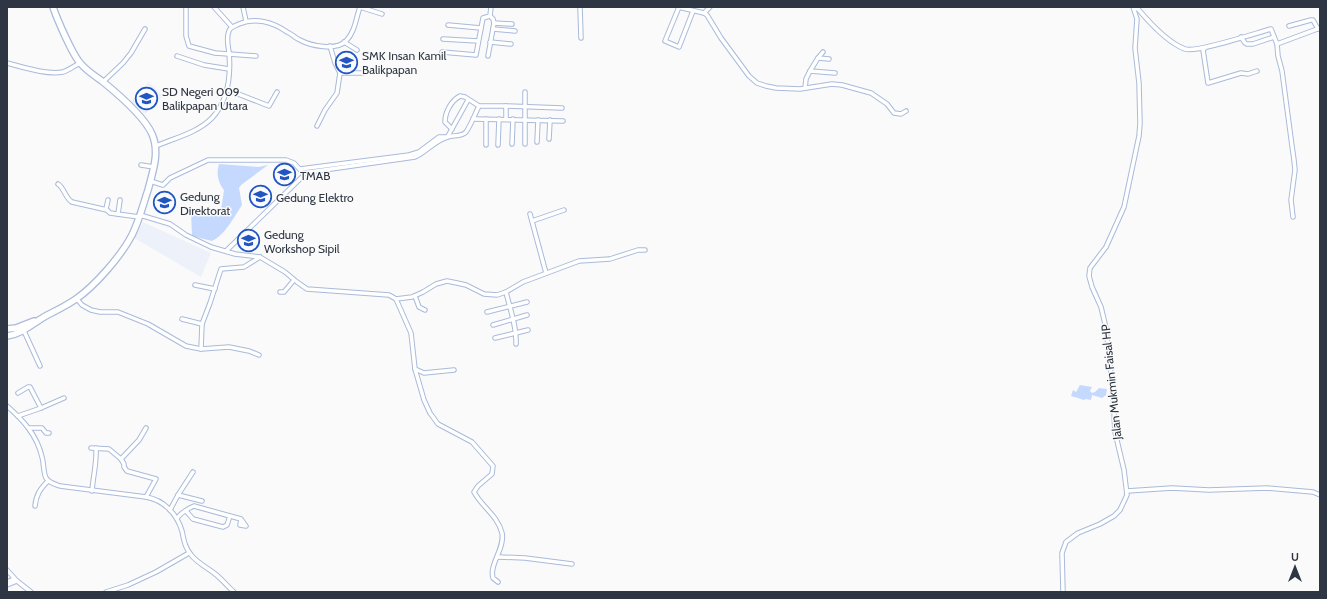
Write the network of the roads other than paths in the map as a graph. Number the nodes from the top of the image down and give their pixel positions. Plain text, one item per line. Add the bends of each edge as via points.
1 (53, 7) edge
2 (186, 7) edge
3 (214, 7) edge
4 (243, 7) edge
5 (360, 7) edge
6 (491, 7) edge
7 (580, 7) edge
8 (678, 7) edge
9 (710, 7) edge
10 (1134, 7) edge
11 (693, 11) junction
12 (704, 13) junction
13 (382, 14) dead end
14 (490, 16) junction
15 (246, 21) junction
16 (494, 23) junction
17 (512, 24) dead end
18 (448, 25) dead end
19 (1290, 26) dead end
20 (232, 28) junction
21 (481, 28) junction
22 (145, 29) dead end
23 (492, 29) junction
24 (1319, 29) edge
25 (515, 32) dead end
26 (1241, 37) junction
27 (1274, 37) junction
28 (580, 38) dead end
29 (443, 39) dead end
30 (478, 41) junction
31 (344, 42) junction
32 (490, 42) junction
33 (511, 44) dead end
34 (1277, 44) junction
35 (330, 46) junction
36 (1205, 48) junction
37 (357, 50) dead end
38 (442, 52) dead end
39 (823, 52) dead end
40 (229, 55) junction
41 (177, 56) dead end
42 (256, 56) dead end
43 (488, 56) dead end
44 (818, 58) junction
45 (829, 59) dead end
46 (7, 63) edge
47 (80, 64) junction
48 (230, 69) junction
49 (810, 71) junction
50 (1256, 71) dead end
51 (340, 73) junction
52 (835, 73) dead end
53 (363, 74) dead end
54 (103, 82) junction
55 (805, 88) junction
56 (228, 90) junction
57 (277, 92) dead end
58 (525, 92) dead end
59 (468, 100) junction
60 (479, 106) junction
61 (506, 106) junction
62 (525, 107) junction
63 (562, 108) dead end
64 (906, 111) dead end
65 (473, 119) junction
66 (486, 119) junction
67 (499, 119) junction
68 (506, 119) junction
69 (513, 119) junction
70 (525, 120) junction
71 (538, 120) junction
72 (550, 120) junction
73 (563, 121) dead end
74 (317, 126) dead end
75 (452, 129) junction
76 (447, 137) junction
77 (549, 139) dead end
78 (537, 142) dead end
79 (512, 144) dead end
80 (525, 144) dead end
81 (486, 145) dead end
82 (498, 145) dead end
83 (156, 146) junction
84 (141, 165) dead end
85 (154, 168) junction
86 (300, 169) junction
87 (304, 173) junction
88 (150, 181) junction
89 (58, 184) dead end
90 (108, 200) dead end
91 (120, 200) dead end
92 (107, 210) junction
93 (564, 210) dead end
94 (118, 214) junction
95 (530, 214) dead end
96 (139, 216) junction
97 (1293, 216) dead end
98 (532, 221) junction
99 (645, 250) dead end
100 (226, 251) junction
101 (260, 258) junction
102 (546, 273) junction
103 (294, 280) junction
104 (195, 285) dead end
105 (215, 288) junction
106 (280, 292) dead end
107 (506, 292) junction
108 (415, 296) junction
109 (396, 298) junction
110 (77, 299) junction
111 (527, 302) dead end
112 (509, 307) junction
113 (425, 310) dead end
114 (487, 312) dead end
115 (527, 315) dead end
116 (44, 317) junction
117 (182, 319) dead end
118 (513, 320) junction
119 (202, 324) junction
120 (493, 325) dead end
121 (7, 329) edge
122 (24, 330) junction
123 (528, 330) dead end
124 (515, 332) junction
125 (7, 336) edge
126 (495, 338) dead end
127 (516, 344) dead end
128 (201, 349) junction
129 (259, 356) dead end
130 (40, 366) dead end
131 (415, 369) junction
132 (454, 370) dead end
133 (18, 393) dead end
134 (64, 398) dead end
135 (41, 408) junction
136 (8, 409) edge
137 (18, 416) junction
138 (29, 428) junction
139 (146, 428) dead end
140 (49, 433) dead end
141 (91, 448) dead end
142 (96, 448) junction
143 (120, 459) junction
144 (193, 472) dead end
145 (48, 480) junction
146 (92, 491) junction
147 (1127, 491) junction
148 (178, 495) junction
149 (1320, 495) edge
150 (146, 497) junction
151 (202, 501) dead end
152 (35, 506) dead end
153 (170, 510) junction
154 (186, 511) junction
155 (230, 516) junction
156 (177, 519) junction
157 (241, 519) dead end
158 (189, 553) junction
159 (498, 557) junction
160 (572, 564) dead end
161 (7, 570) edge
162 (16, 580) junction
163 (7, 582) edge
164 (498, 582) dead end
165 (7, 585) edge
166 (28, 591) edge
167 (106, 592) edge
168 (234, 592) edge
169 (1063, 592) edge

1 - 47 highway
2 - 40 street via 186,36 189,46
3 - 20 street
4 - 15 street
5 - 13 street
5 - 31 street via 352,31
6 - 14 street
7 - 28 street
8 - 11 street
8 - 11 street via 665,41 679,46
9 - 12 street
10 - 36 street via 1165,37 1181,47 1190,50
10 - 147 street, Jalan Mukmin Faisal HP via 1137,19 1135,48 1139,83 1139,136 1124,208 1106,247 1090,268 1089,276 1106,328 1115,432
11 - 12 street
12 - 55 street via 756,83 776,88
14 - 16 street
14 - 21 street via 483,18
15 - 20 street
15 - 35 street via 271,24 304,42
16 - 17 street
16 - 23 street
18 - 21 street
19 - 24 street via 1313,20
20 - 40 street via 228,33
21 - 30 street
22 - 54 street via 134,50
23 - 25 street
23 - 32 street
24 - 34 street
26 - 27 street via 1246,44
26 - 27 street via 1271,29
26 - 36 street
27 - 34 street
29 - 30 street
30 - 38 street via 476,55
31 - 35 street
31 - 37 street
32 - 33 street
32 - 43 street
34 - 97 street via 1295,170 1291,200
35 - 51 street
36 - 50 street via 1203,50 1208,82
39 - 44 street
40 - 42 street
40 - 48 street
41 - 48 street via 204,65
44 - 45 street
44 - 49 street
46 - 47 street via 45,72 63,72
47 - 54 highway
48 - 56 street
49 - 52 street
49 - 55 street
51 - 53 street
51 - 74 street via 337,93
54 - 83 highway via 144,119
55 - 64 street via 842,85 871,93 887,104 894,113 901,114
56 - 57 street via 269,106
56 - 83 street via 217,112 204,124 188,134
58 - 62 street
59 - 60 street
59 - 75 street
59 - 75 street via 460,96 451,105 445,119 446,124
60 - 61 street
60 - 65 street
61 - 62 street
61 - 68 street
62 - 63 street
62 - 70 street
65 - 66 street
65 - 76 street via 466,133
66 - 67 street
66 - 81 street
67 - 68 street
67 - 82 street
68 - 69 street
69 - 70 street
69 - 79 street
70 - 71 street
70 - 80 street
71 - 72 street
71 - 78 street
72 - 73 street
72 - 77 street
75 - 76 street
76 - 86 street via 439,137 414,154
76 - 87 street via 415,157
83 - 85 highway
84 - 85 street
85 - 88 highway
86 - 87 street
86 - 88 street via 289,160 214,159 181,172 163,185
87 - 100 street
88 - 96 highway
89 - 92 street via 68,200
90 - 92 street
91 - 94 street
92 - 94 street
93 - 98 street
94 - 96 street
95 - 98 street
96 - 100 street via 165,222 203,244
96 - 110 highway via 129,241 118,257
98 - 102 street
99 - 102 street via 610,259 579,262
100 - 101 street
101 - 103 street
101 - 105 street via 244,267 221,269
102 - 107 street
103 - 106 street via 284,292
103 - 109 street via 311,290 379,294
104 - 105 street
105 - 119 street
107 - 108 street via 490,295 462,284 447,282 436,284
107 - 112 street
108 - 109 street
108 - 113 street via 419,307
109 - 131 street via 411,333
110 - 116 highway
110 - 128 street via 85,307 100,312 123,314 160,330 182,344
111 - 112 street
112 - 114 street
112 - 118 street
115 - 118 street
116 - 121 highway
116 - 122 highway
117 - 119 street
118 - 120 street
118 - 124 street
119 - 128 street
122 - 125 highway
122 - 130 street
123 - 124 street
124 - 126 street
124 - 127 street
128 - 129 street via 229,347
131 - 132 street via 424,373
131 - 159 street via 424,400 433,419 472,442 493,466 492,474 474,492 499,524 502,538
133 - 135 street via 30,387
134 - 135 street
135 - 137 street
136 - 137 street
137 - 138 street
138 - 140 street via 42,428
138 - 145 street via 43,458 45,477
139 - 143 street
141 - 142 street
142 - 143 street via 109,449
142 - 146 street via 97,464
143 - 150 street via 127,471 156,479
144 - 148 street
145 - 146 street via 60,486
145 - 152 street via 38,492
146 - 150 street
147 - 149 street via 1172,488 1267,488 1313,492
147 - 169 street via 1126,499 1117,513 1066,542 1062,553
148 - 151 street
148 - 153 street
150 - 153 street via 160,501
153 - 156 street
154 - 155 street via 194,506
154 - 155 street via 193,519 223,527 227,525
154 - 156 street
155 - 157 street
156 - 158 street
158 - 167 street via 156,572
158 - 168 street
159 - 160 street
159 - 164 street via 492,576
161 - 162 street
162 - 163 street
162 - 165 street
162 - 166 street

